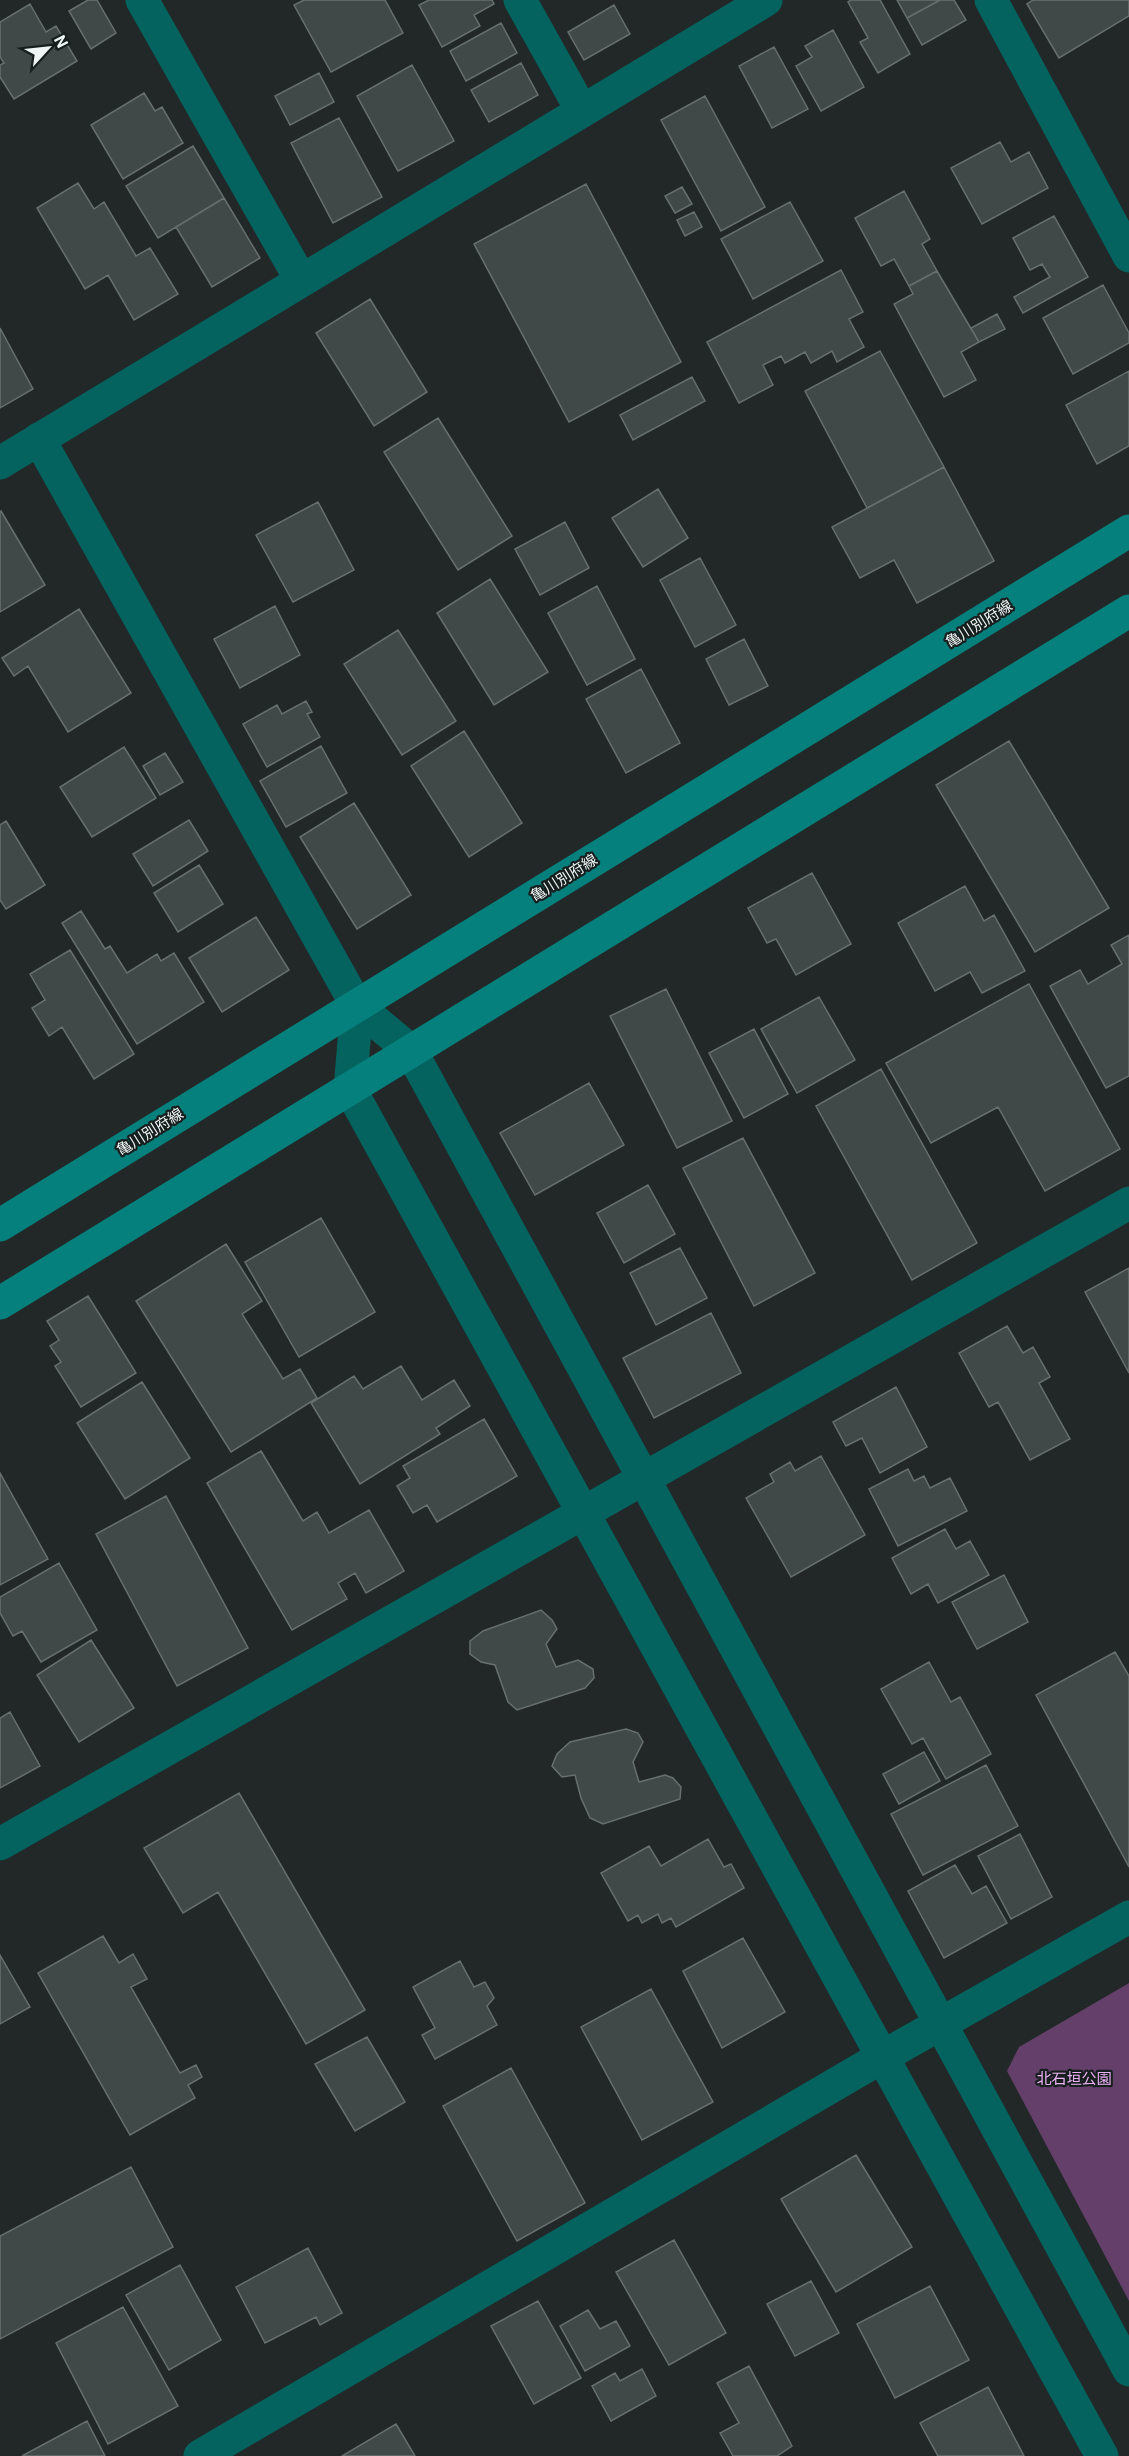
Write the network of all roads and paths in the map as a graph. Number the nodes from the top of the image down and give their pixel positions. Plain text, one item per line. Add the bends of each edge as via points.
1 (142, 0) edge
2 (520, 0) edge
3 (766, 0) edge
4 (991, 0) edge
5 (582, 111) junction
6 (1129, 256) edge
7 (301, 280) junction
8 (39, 439) junction
9 (0, 463) edge
10 (1129, 531) edge
11 (1129, 611) edge
12 (357, 1006) junction
13 (411, 1052) junction
14 (350, 1089) junction
15 (1129, 1203) edge
16 (0, 1225) edge
17 (0, 1303) edge
18 (643, 1479) junction
19 (583, 1513) junction
20 (0, 1844) edge
21 (1129, 1917) edge
22 (939, 2025) junction
23 (882, 2057) junction
24 (1129, 2370) edge
25 (200, 2456) edge
26 (1102, 2456) edge

1 - 7 street
2 - 5 street
3 - 5 street
4 - 6 street
5 - 7 street
7 - 8 street
8 - 9 street
8 - 12 street
10 - 12 main road, 亀川別府線
11 - 13 main road
12 - 13 street
12 - 14 street
12 - 16 main road, 亀川別府線
13 - 14 main road
13 - 18 street
14 - 17 main road
14 - 19 street
15 - 18 street
18 - 19 street
18 - 22 street
19 - 20 street
19 - 23 street
21 - 22 street
22 - 23 street
22 - 24 street
23 - 25 street
23 - 26 street

